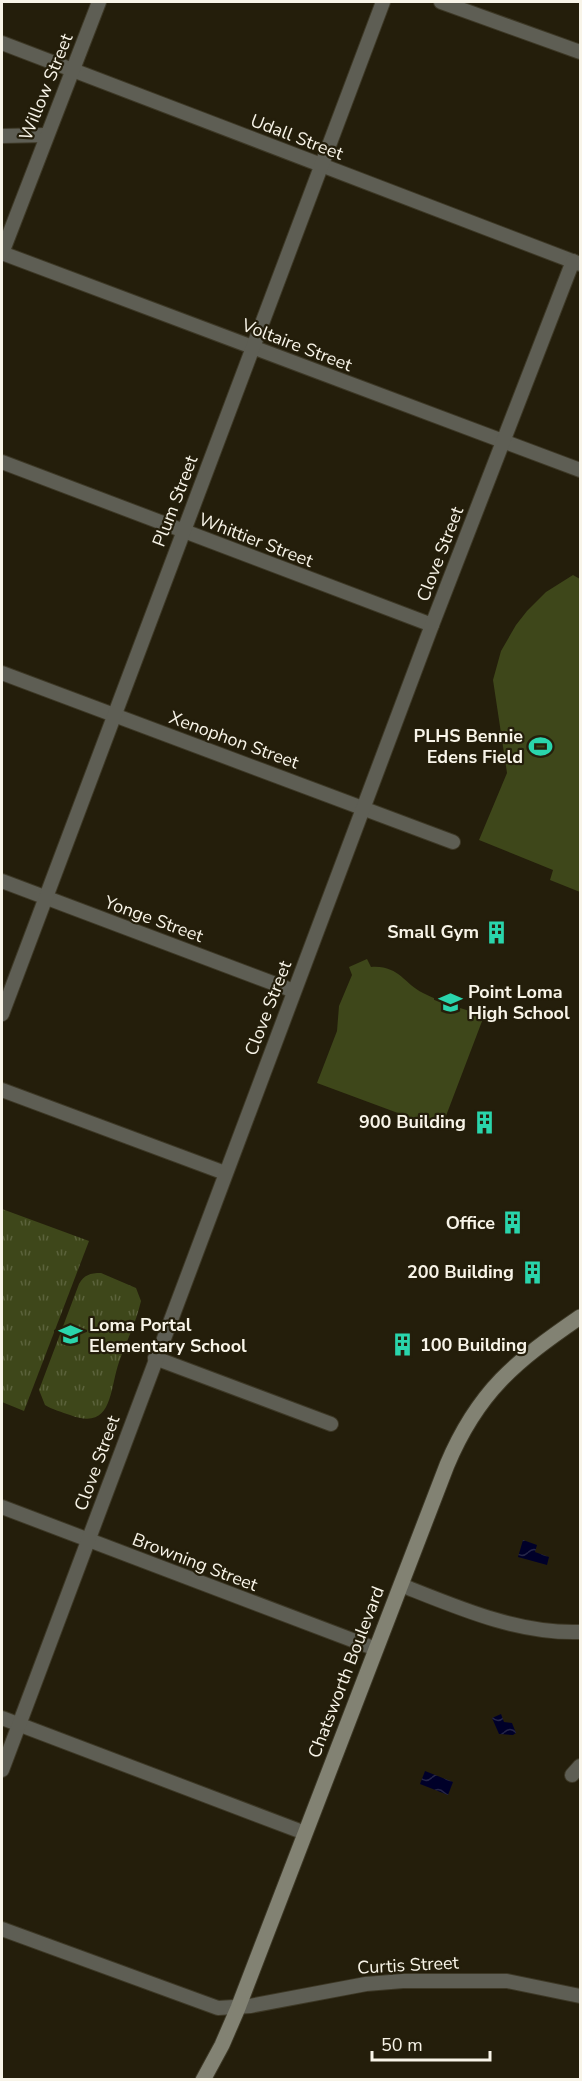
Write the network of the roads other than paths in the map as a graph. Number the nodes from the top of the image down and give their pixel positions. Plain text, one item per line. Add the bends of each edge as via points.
1 (99, 2) edge
2 (383, 2) edge
3 (441, 2) edge
4 (2, 43) edge
5 (580, 52) edge
6 (72, 70) junction
7 (46, 135) junction
8 (2, 136) edge
9 (321, 166) junction
10 (2, 253) edge
11 (577, 263) edge
12 (252, 348) junction
13 (504, 442) junction
14 (2, 462) edge
15 (580, 470) edge
16 (183, 531) junction
17 (432, 625) junction
18 (2, 673) edge
19 (114, 715) junction
20 (364, 808) junction
21 (453, 842) dead end
22 (2, 881) edge
23 (45, 897) junction
24 (294, 991) junction
25 (2, 1014) edge
26 (2, 1090) edge
27 (225, 1173) junction
28 (580, 1317) edge
29 (155, 1358) junction
30 (331, 1424) dead end
31 (2, 1507) edge
32 (87, 1540) junction
33 (401, 1585) junction
34 (580, 1632) edge
35 (376, 1649) junction
36 (2, 1718) edge
37 (19, 1725) junction
38 (2, 1770) edge
39 (305, 1833) junction
40 (2, 1929) edge
41 (580, 1996) edge
42 (237, 2008) junction
43 (203, 2079) edge

1 - 6 street, Willow Street
2 - 9 street, Plum Street
3 - 5 street
4 - 6 street, Udall Street
6 - 7 street, Willow Street
6 - 9 street, Udall Street
7 - 8 street
7 - 10 street, Willow Street
9 - 11 street, Udall Street
9 - 12 street, Plum Street
10 - 12 street, Voltaire Street
11 - 13 street, Clove Street
12 - 13 street, Voltaire Street
12 - 16 street, Plum Street
13 - 15 street, Voltaire Street
13 - 17 street, Clove Street
14 - 16 street, Whittier Street
16 - 17 street, Whittier Street
16 - 19 street, Plum Street
17 - 20 street, Clove Street
18 - 19 street, Xenophon Street
19 - 20 street, Xenophon Street
19 - 23 street, Plum Street
20 - 21 street, Xenophon Street
20 - 24 street, Clove Street
22 - 23 street, Yonge Street
23 - 24 street, Yonge Street
23 - 25 street, Plum Street
24 - 27 street, Clove Street
26 - 27 street
27 - 29 street, Clove Street
28 - 33 main road, Chatsworth Boulevard via 516,1364 470,1419 447,1465
29 - 30 street
29 - 32 street, Clove Street
31 - 32 street, Browning Street
32 - 35 street, Browning Street
32 - 37 street, Clove Street
33 - 34 street via 506,1623 548,1632
33 - 35 main road, Chatsworth Boulevard
35 - 39 main road, Chatsworth Boulevard
36 - 37 street
37 - 38 street, Clove Street
37 - 39 street
39 - 42 main road, Chatsworth Boulevard
40 - 42 street, Curtis Street via 210,2007
41 - 42 street, Curtis Street via 507,1981 404,1981 366,1984
42 - 43 main road, Chatsworth Boulevard

